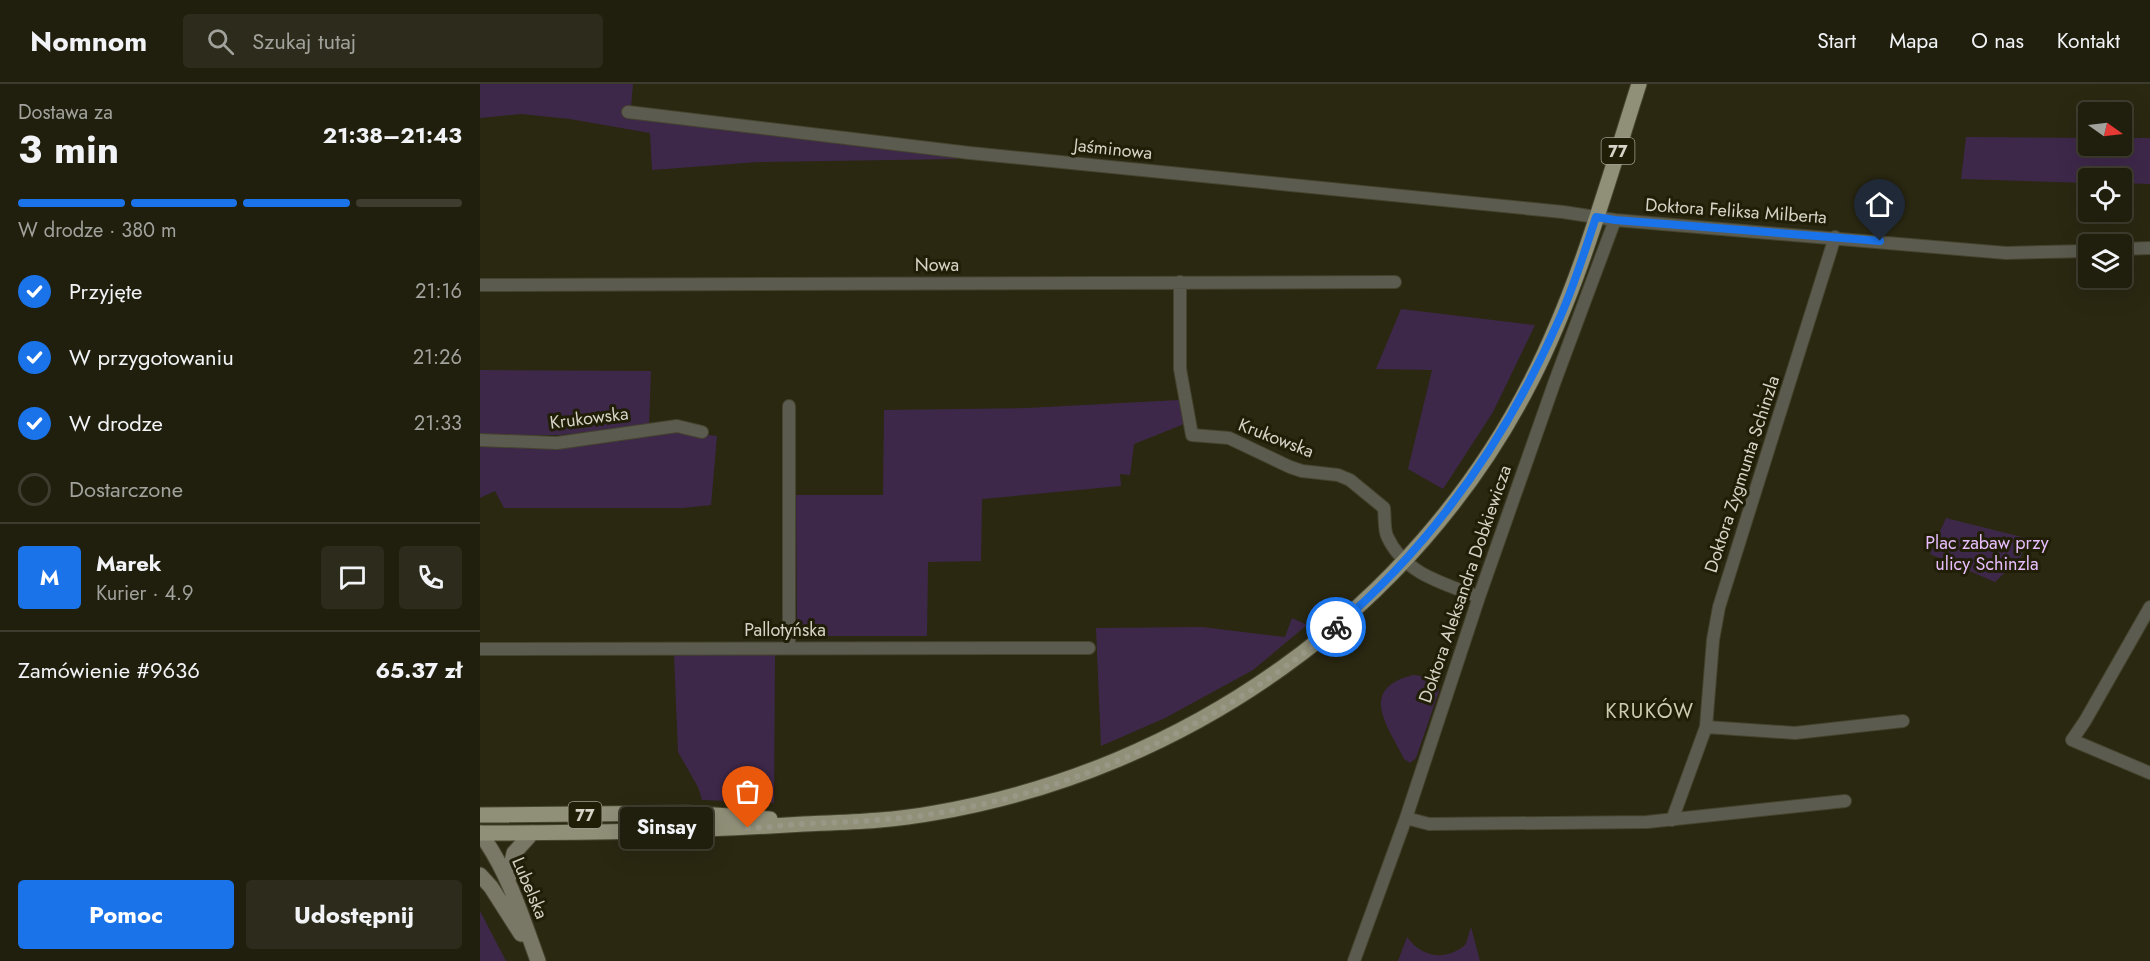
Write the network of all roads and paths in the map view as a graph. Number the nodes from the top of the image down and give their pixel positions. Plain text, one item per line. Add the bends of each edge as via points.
1 (1639, 84) edge
2 (628, 112) dead end
3 (1596, 217) junction
4 (1615, 220) junction
5 (1835, 237) junction
6 (2150, 248) edge
7 (2132, 249) edge
8 (2078, 251) edge
9 (1180, 282) junction
10 (1395, 282) dead end
11 (480, 285) edge
12 (789, 406) dead end
13 (702, 432) dead end
14 (480, 440) edge
15 (1403, 561) junction
16 (1479, 597) junction
17 (2150, 607) edge
18 (789, 648) junction
19 (1089, 648) dead end
20 (480, 649) edge
21 (1903, 720) dead end
22 (1706, 727) junction
23 (2150, 773) edge
24 (1845, 801) dead end
25 (480, 815) edge
26 (504, 815) junction
27 (1407, 818) junction
28 (1672, 820) junction
29 (802, 824) junction
30 (480, 833) edge
31 (532, 833) junction
32 (480, 865) edge
33 (480, 875) edge
34 (508, 880) junction
35 (491, 887) junction
36 (538, 961) edge
37 (1354, 961) edge

1 - 3 main road, 77
2 - 3 street, Jaśminowa via 970,153
3 - 4 street, Doktora Feliksa Milberta
3 - 15 main road, 77 via 1558,323 1514,412 1466,486
4 - 5 street, Doktora Feliksa Milberta
4 - 16 street, Doktora Aleksandra Dobkiewicza
5 - 8 street, Doktora Feliksa Milberta via 2006,253
5 - 22 street, Doktora Zygmunta Schinzla via 1719,607
6 - 7 street
9 - 10 street, Nowa
9 - 11 street, Nowa
9 - 15 street, Krukowska via 1180,369 1192,435 1229,438 1290,467 1350,480 1384,508 1386,535
12 - 18 street
13 - 14 street, Krukowska via 677,426 556,442
15 - 16 street, Krukowska via 1428,578
15 - 29 main road, 77 via 1341,622 1273,675 1219,710 1135,753 1066,780 972,806 892,819
16 - 27 street, Doktora Aleksandra Dobkiewicza
17 - 23 street via 2072,740
18 - 19 street, Pallotyńska
18 - 20 street, Pallotyńska
21 - 22 street via 1795,733
22 - 28 street, Doktora Zygmunta Schinzla
24 - 28 street
25 - 26 main road, 77
26 - 29 main road, 77 via 687,813
26 - 30 main road
27 - 28 street via 1429,824 1464,825
27 - 37 street, Doktora Aleksandra Dobkiewicza
29 - 31 main road, 77
30 - 31 main road, 77
30 - 34 main road, Lubelska
31 - 34 main road via 514,853
32 - 35 main road, Lubelska
33 - 35 main road, Lubelska
34 - 36 main road, Lubelska
35 - 36 main road, Lubelska

